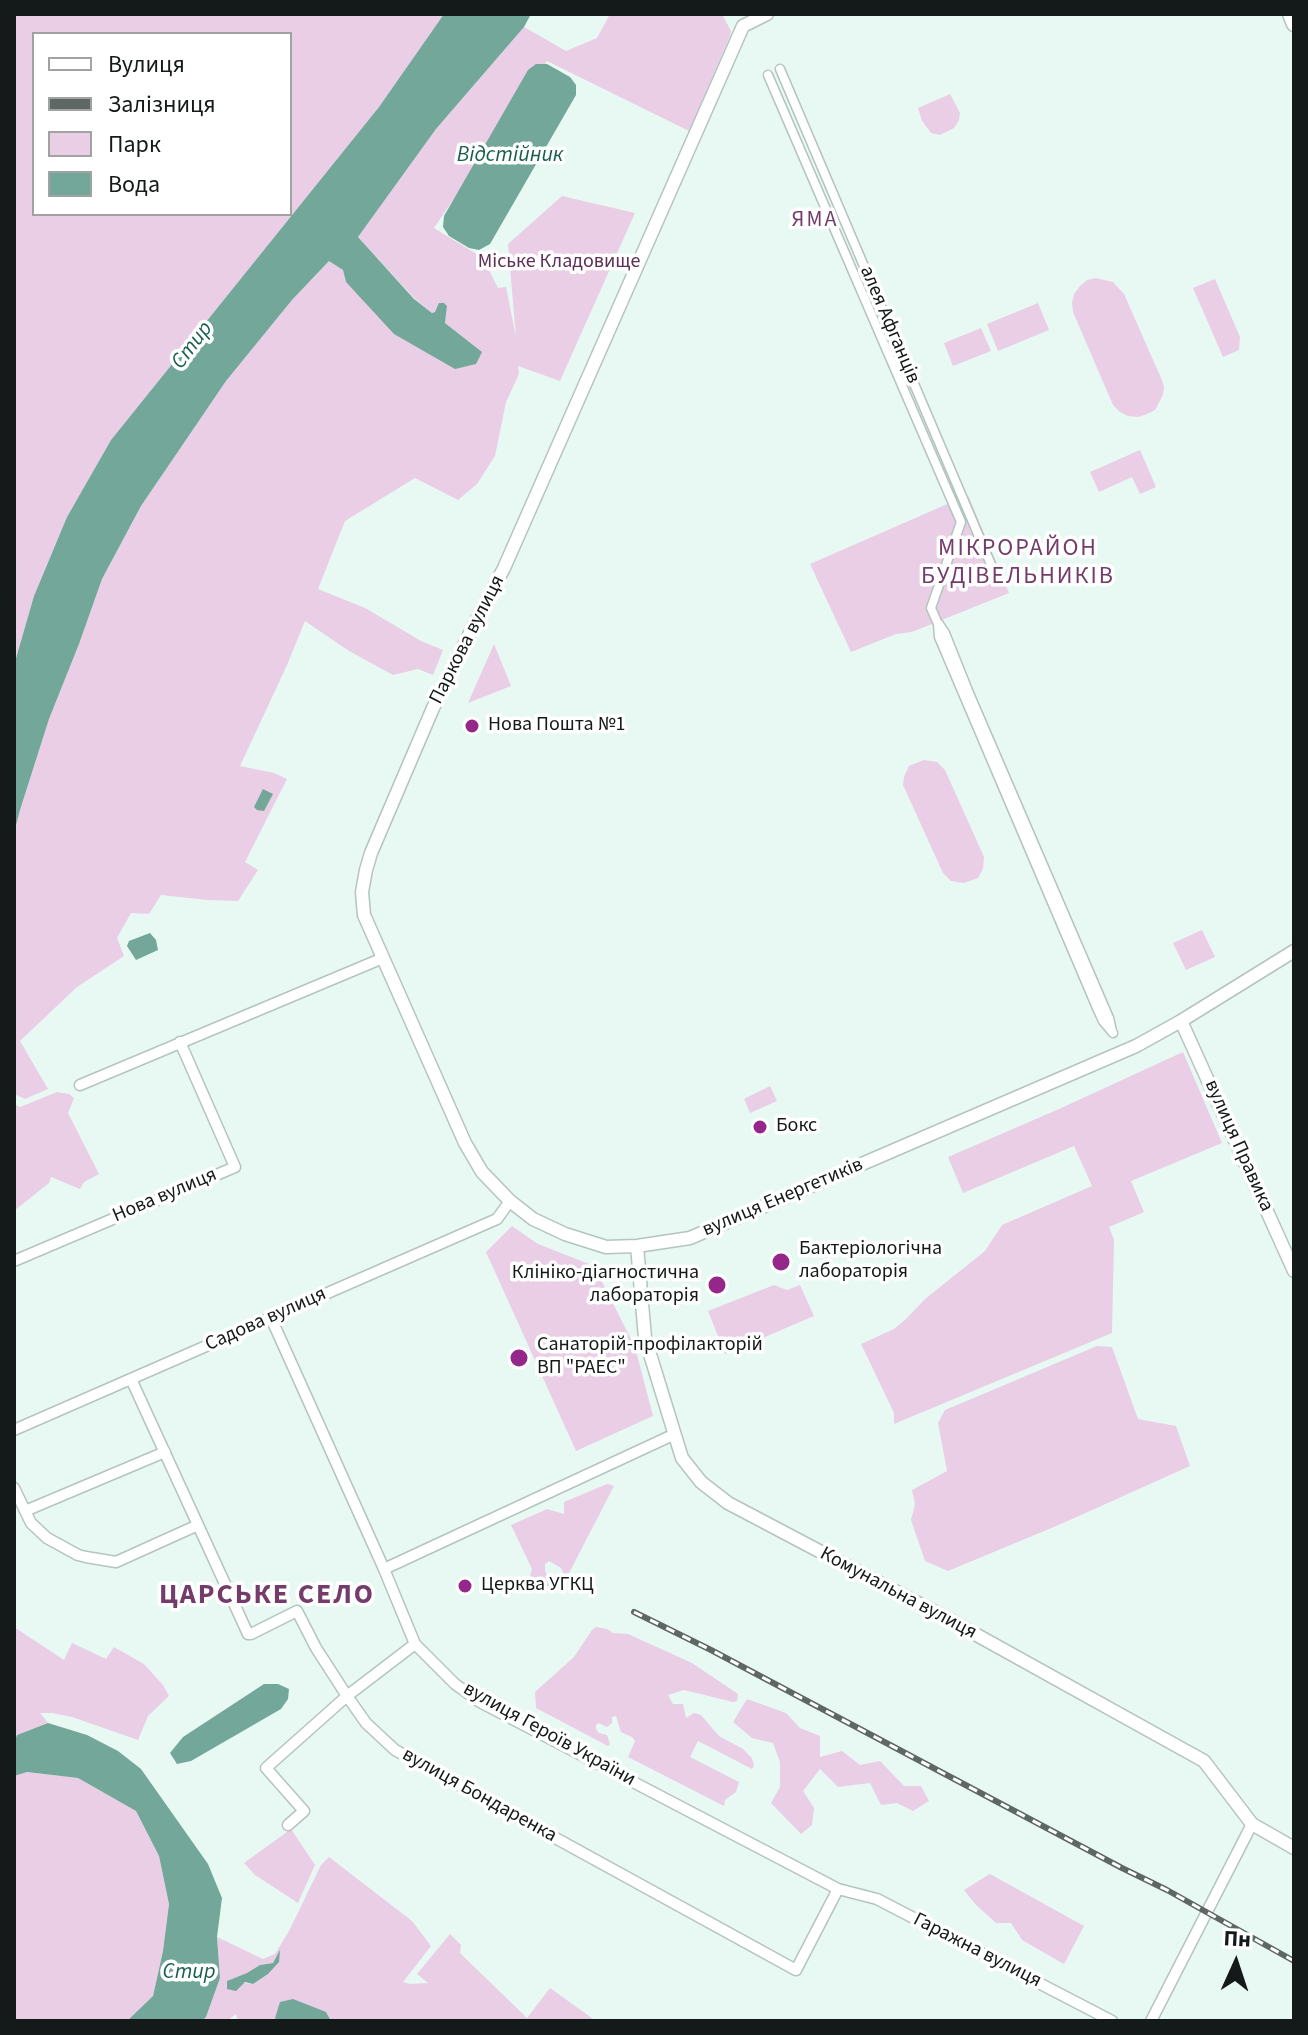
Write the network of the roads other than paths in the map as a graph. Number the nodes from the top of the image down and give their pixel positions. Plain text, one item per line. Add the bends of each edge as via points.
1 (767, 14) edge
2 (1290, 14) edge
3 (741, 20) edge
4 (1294, 24) edge
5 (780, 69) dead end
6 (768, 75) dead end
7 (998, 581) dead end
8 (938, 624) junction
9 (1294, 951) edge
10 (383, 958) junction
11 (1181, 1021) junction
12 (180, 1042) junction
13 (80, 1085) dead end
14 (510, 1201) junction
15 (637, 1246) junction
16 (14, 1261) edge
17 (1294, 1271) edge
18 (271, 1318) junction
19 (131, 1379) junction
20 (14, 1430) edge
21 (675, 1434) junction
22 (165, 1452) junction
23 (14, 1488) edge
24 (25, 1511) junction
25 (198, 1525) junction
26 (384, 1569) junction
27 (415, 1644) junction
28 (347, 1696) junction
29 (1252, 1824) junction
30 (288, 1825) dead end
31 (1294, 1848) edge
32 (838, 1889) junction
33 (1112, 2021) edge
34 (1151, 2021) edge

1 - 3 street
2 - 4 main road
3 - 10 street, Паркова вулиця via 563,438 433,708 371,853 362,892 364,915
5 - 7 street, алея Афганців
6 - 8 street, алея Афганців via 961,522 931,608
8 - 8 street via 945,633 1113,1033 1097,1008 969,710
9 - 11 street, вулиця Енергетиків
10 - 12 street
10 - 14 street, вулиця Енергетиків via 465,1143 482,1172
11 - 15 street, вулиця Енергетиків via 1129,1049 690,1238
11 - 17 street, вулиця Правика
12 - 13 street
12 - 16 street, Нова вулиця via 235,1167
14 - 15 street, вулиця Енергетиків via 565,1234 606,1247
14 - 18 street, Садова вулиця via 497,1219
15 - 21 street, Комунальна вулиця via 645,1338
18 - 19 street, Садова вулиця
18 - 26 street, вулиця Героїв України
19 - 20 street, Садова вулиця
19 - 22 street, вулиця Бондаренка
21 - 26 street
21 - 29 street, Комунальна вулиця via 690,1469 728,1503 1204,1761
22 - 24 street
22 - 25 street, вулиця Бондаренка
23 - 24 street
24 - 25 street via 47,1538 78,1555 116,1562
25 - 28 street, вулиця Бондаренка via 248,1634 297,1611
26 - 27 street, вулиця Героїв України
27 - 28 street
27 - 32 street, вулиця Героїв України via 480,1702
28 - 30 street via 266,1768 304,1811
28 - 32 street, вулиця Бондаренка via 395,1750 796,1970
29 - 31 street, Комунальна вулиця
29 - 34 street
32 - 33 street, Гаражна вулиця via 877,1899

